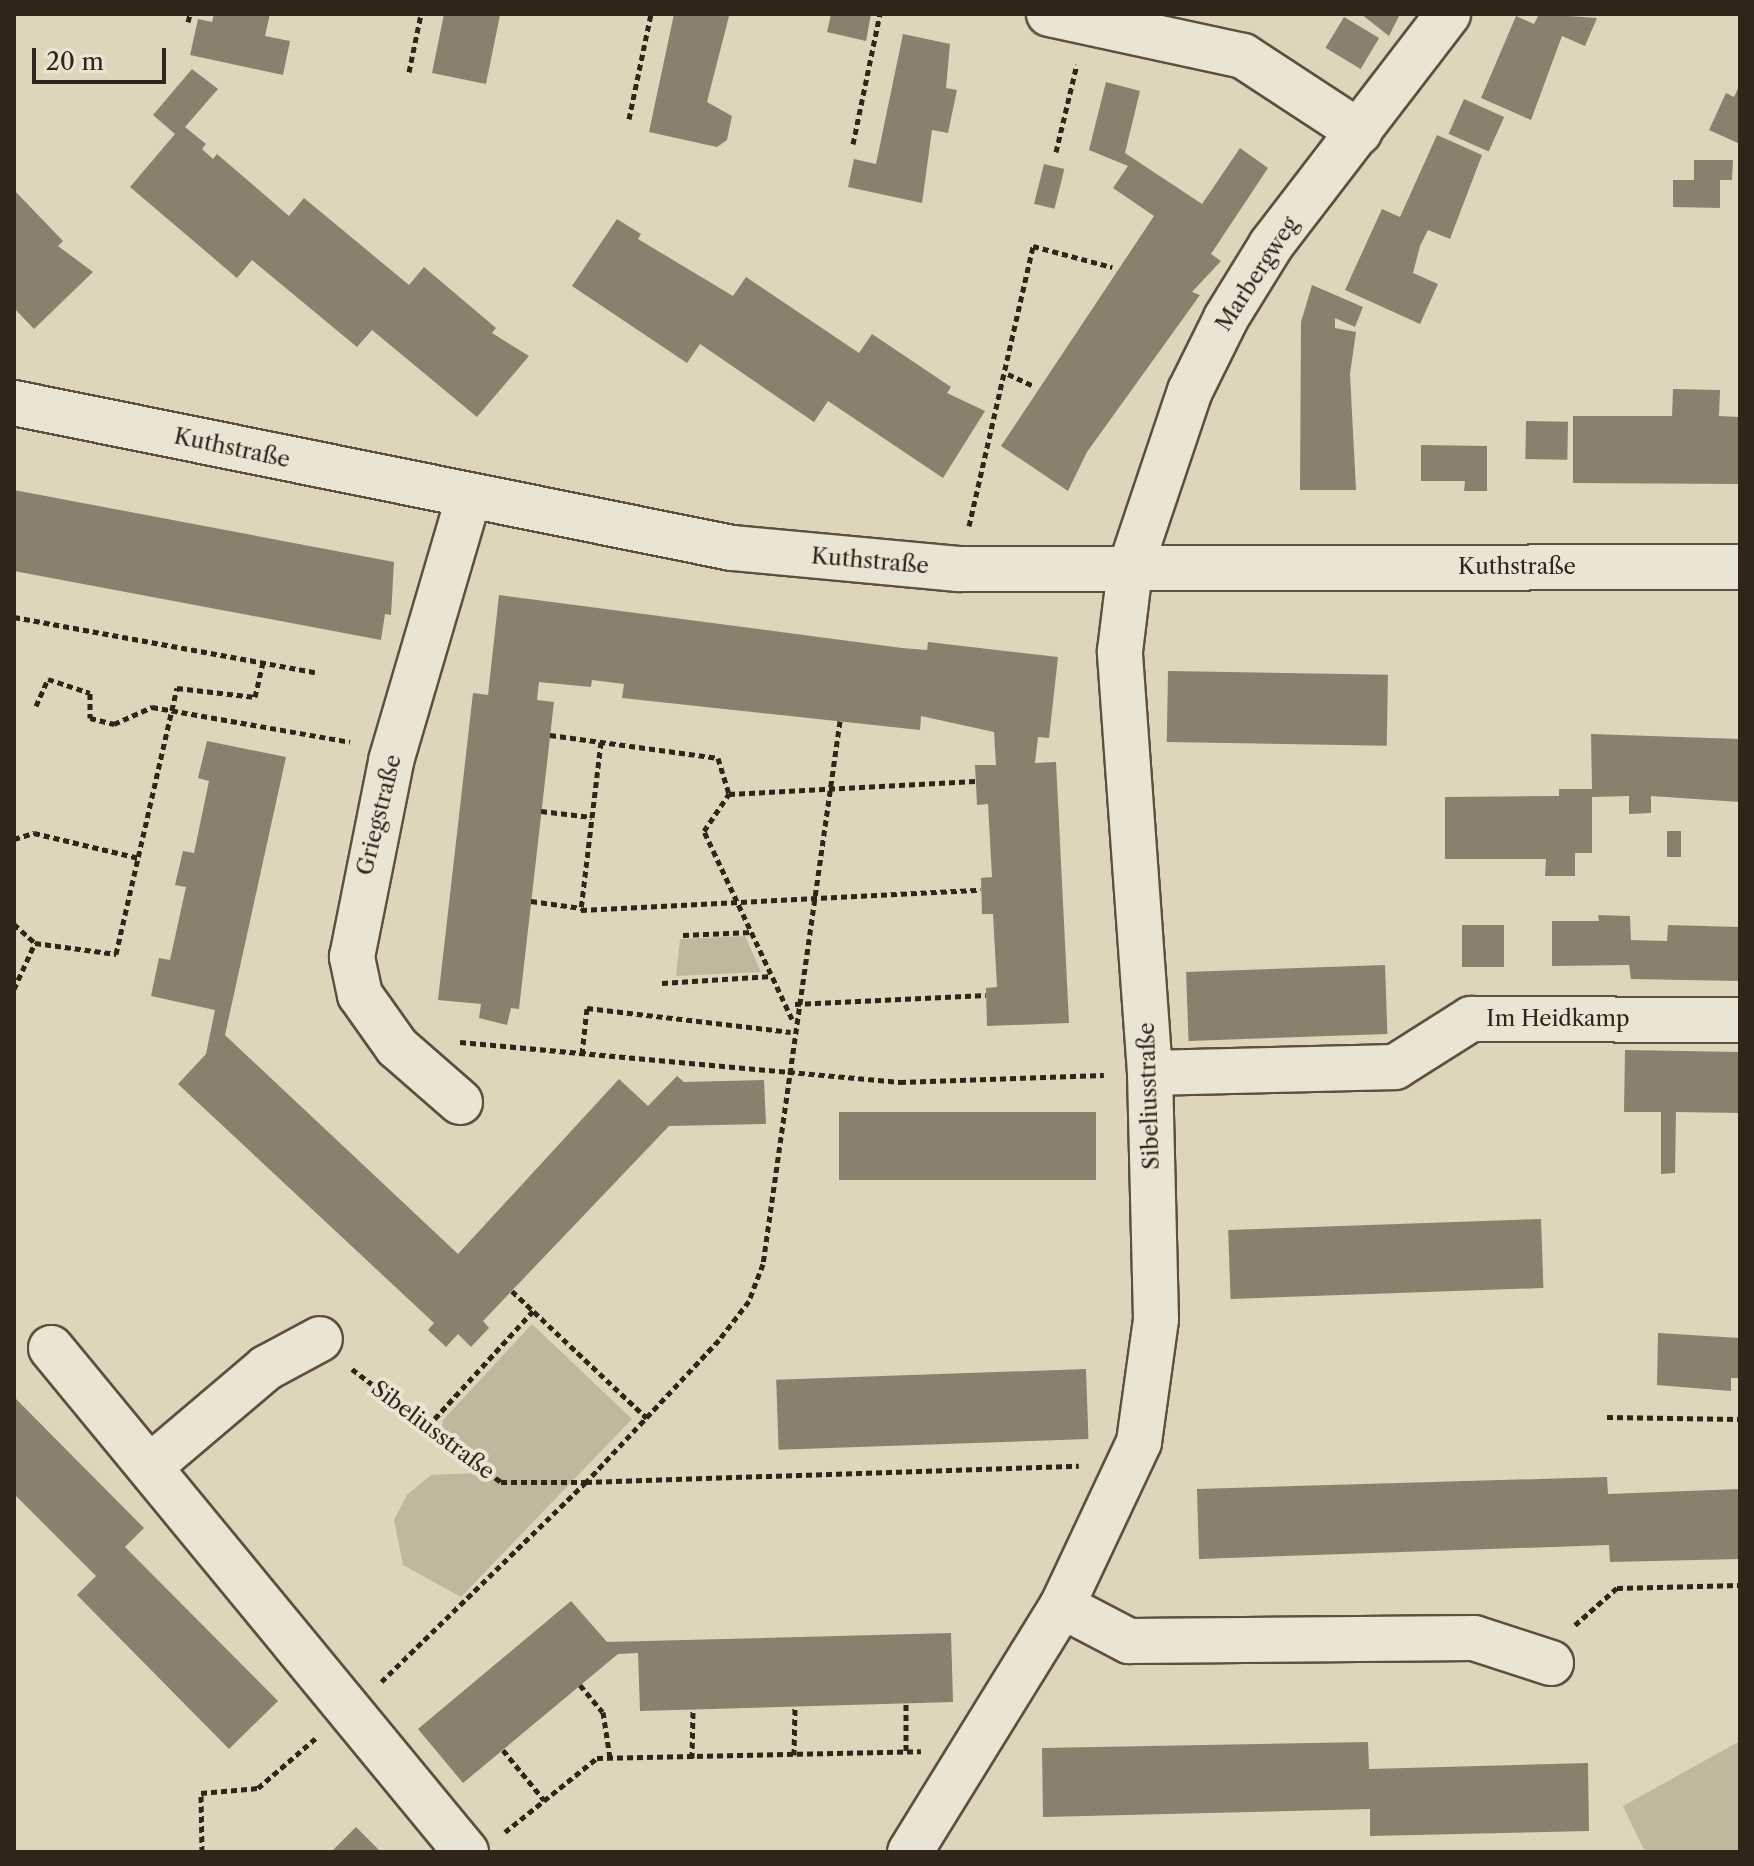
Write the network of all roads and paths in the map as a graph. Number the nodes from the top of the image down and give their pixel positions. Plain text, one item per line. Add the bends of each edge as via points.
1 (190, 14) edge
2 (421, 14) edge
3 (651, 14) edge
4 (880, 14) edge
5 (1448, 14) edge
6 (1068, 18) edge
7 (188, 22) dead end
8 (409, 72) dead end
9 (629, 119) dead end
10 (1359, 132) junction
11 (853, 144) dead end
12 (1056, 152) dead end
13 (1112, 267) dead end
14 (1008, 374) junction
15 (1034, 386) dead end
16 (14, 403) edge
17 (469, 496) junction
18 (1740, 567) edge
19 (958, 569) junction
20 (1130, 569) junction
21 (14, 617) edge
22 (263, 663) junction
23 (315, 672) dead end
24 (36, 706) dead end
25 (172, 710) junction
26 (840, 721) dead end
27 (550, 735) dead end
28 (601, 742) junction
29 (395, 750) junction
30 (976, 781) dead end
31 (832, 790) junction
32 (729, 794) junction
33 (541, 811) dead end
34 (592, 817) junction
35 (14, 839) edge
36 (139, 858) junction
37 (981, 890) dead end
38 (818, 899) junction
39 (531, 901) dead end
40 (738, 903) junction
41 (582, 908) junction
42 (14, 924) edge
43 (752, 932) junction
44 (683, 935) dead end
45 (35, 943) junction
46 (772, 976) junction
47 (662, 983) dead end
48 (14, 989) edge
49 (986, 995) dead end
50 (795, 1004) junction
51 (793, 1020) junction
52 (1740, 1020) edge
53 (791, 1032) junction
54 (454, 1041) dead end
55 (582, 1054) junction
56 (786, 1072) junction
57 (1150, 1073) junction
58 (460, 1102) dead end
59 (512, 1291) dead end
60 (533, 1311) junction
61 (320, 1339) joint
62 (51, 1348) dead end
63 (1607, 1417) dead end
64 (647, 1418) junction
65 (1740, 1419) edge
66 (428, 1426) junction
67 (153, 1464) junction
68 (1128, 1465) junction
69 (586, 1482) junction
70 (1740, 1585) edge
71 (1062, 1606) junction
72 (1551, 1663) joint
73 (580, 1685) dead end
74 (906, 1703) dead end
75 (795, 1707) dead end
76 (693, 1710) dead end
77 (351, 1712) junction
78 (974, 1749) junction
79 (503, 1750) dead end
80 (906, 1751) junction
81 (794, 1755) junction
82 (610, 1758) junction
83 (692, 1758) junction
84 (544, 1800) junction
85 (478, 1848) edge
86 (202, 1852) edge
87 (910, 1852) edge

1 - 7 path
2 - 8 path
3 - 9 path
4 - 11 path
5 - 10 street, Marbergweg
6 - 10 street via 1243,56
6 - 12 path
10 - 20 street, Marbergweg via 1226,318 1190,391
13 - 14 path via 1033,246
14 - 15 path
14 - 19 path
16 - 17 street, Kuthstraße
17 - 19 street, Kuthstraße via 732,548
17 - 29 street, Griegstraße
18 - 20 street, Kuthstraße
19 - 20 street, Kuthstraße
20 - 57 street, Sibeliusstraße via 1120,651
21 - 22 path
22 - 23 path
22 - 25 path via 255,697 177,688
24 - 25 path via 48,679 90,693 90,718 114,724 152,707
25 - 29 path
25 - 36 path
26 - 31 path
27 - 28 path
28 - 32 path via 718,758
28 - 34 path
29 - 58 street, Griegstraße via 357,907 352,957 360,995 397,1047
30 - 31 path
31 - 32 path
31 - 38 path
32 - 40 path via 704,831
33 - 34 path
34 - 41 path
35 - 36 path via 34,833
36 - 45 path via 116,954
37 - 38 path
38 - 40 path
38 - 50 path via 806,923
39 - 41 path
40 - 41 path
40 - 43 path
42 - 45 path
43 - 44 path
43 - 46 path
45 - 48 path
46 - 47 path
46 - 51 path
49 - 50 path
50 - 51 path
51 - 53 path
52 - 57 street, Im Heidkamp via 1471,1019 1395,1067
53 - 55 path via 587,1008
53 - 56 path
54 - 55 path
55 - 56 path
56 - 57 path via 900,1082
56 - 64 path via 772,1220 749,1301
57 - 68 street, Sibeliusstraße via 1156,1319 1139,1442
59 - 60 path
60 - 64 path
60 - 66 path
61 - 66 path, Sibeliusstraße
61 - 67 street via 266,1368
62 - 67 street
63 - 65 path
64 - 69 path
66 - 69 path, Sibeliusstraße via 501,1482
67 - 77 street
68 - 69 path, Sibeliusstraße
68 - 71 street, Sibeliusstraße
69 - 77 path
70 - 72 path via 1617,1588 1578,1620
71 - 72 street via 1129,1641 1474,1638
71 - 78 street, Sibeliusstraße
73 - 82 path via 603,1712
74 - 80 path
75 - 81 path
76 - 83 path
77 - 85 street
77 - 86 path via 258,1788 201,1793
78 - 80 path
78 - 87 street, Sibeliusstraße
79 - 84 path
80 - 81 path
81 - 83 path
82 - 83 path
82 - 84 path via 597,1758
84 - 85 path

